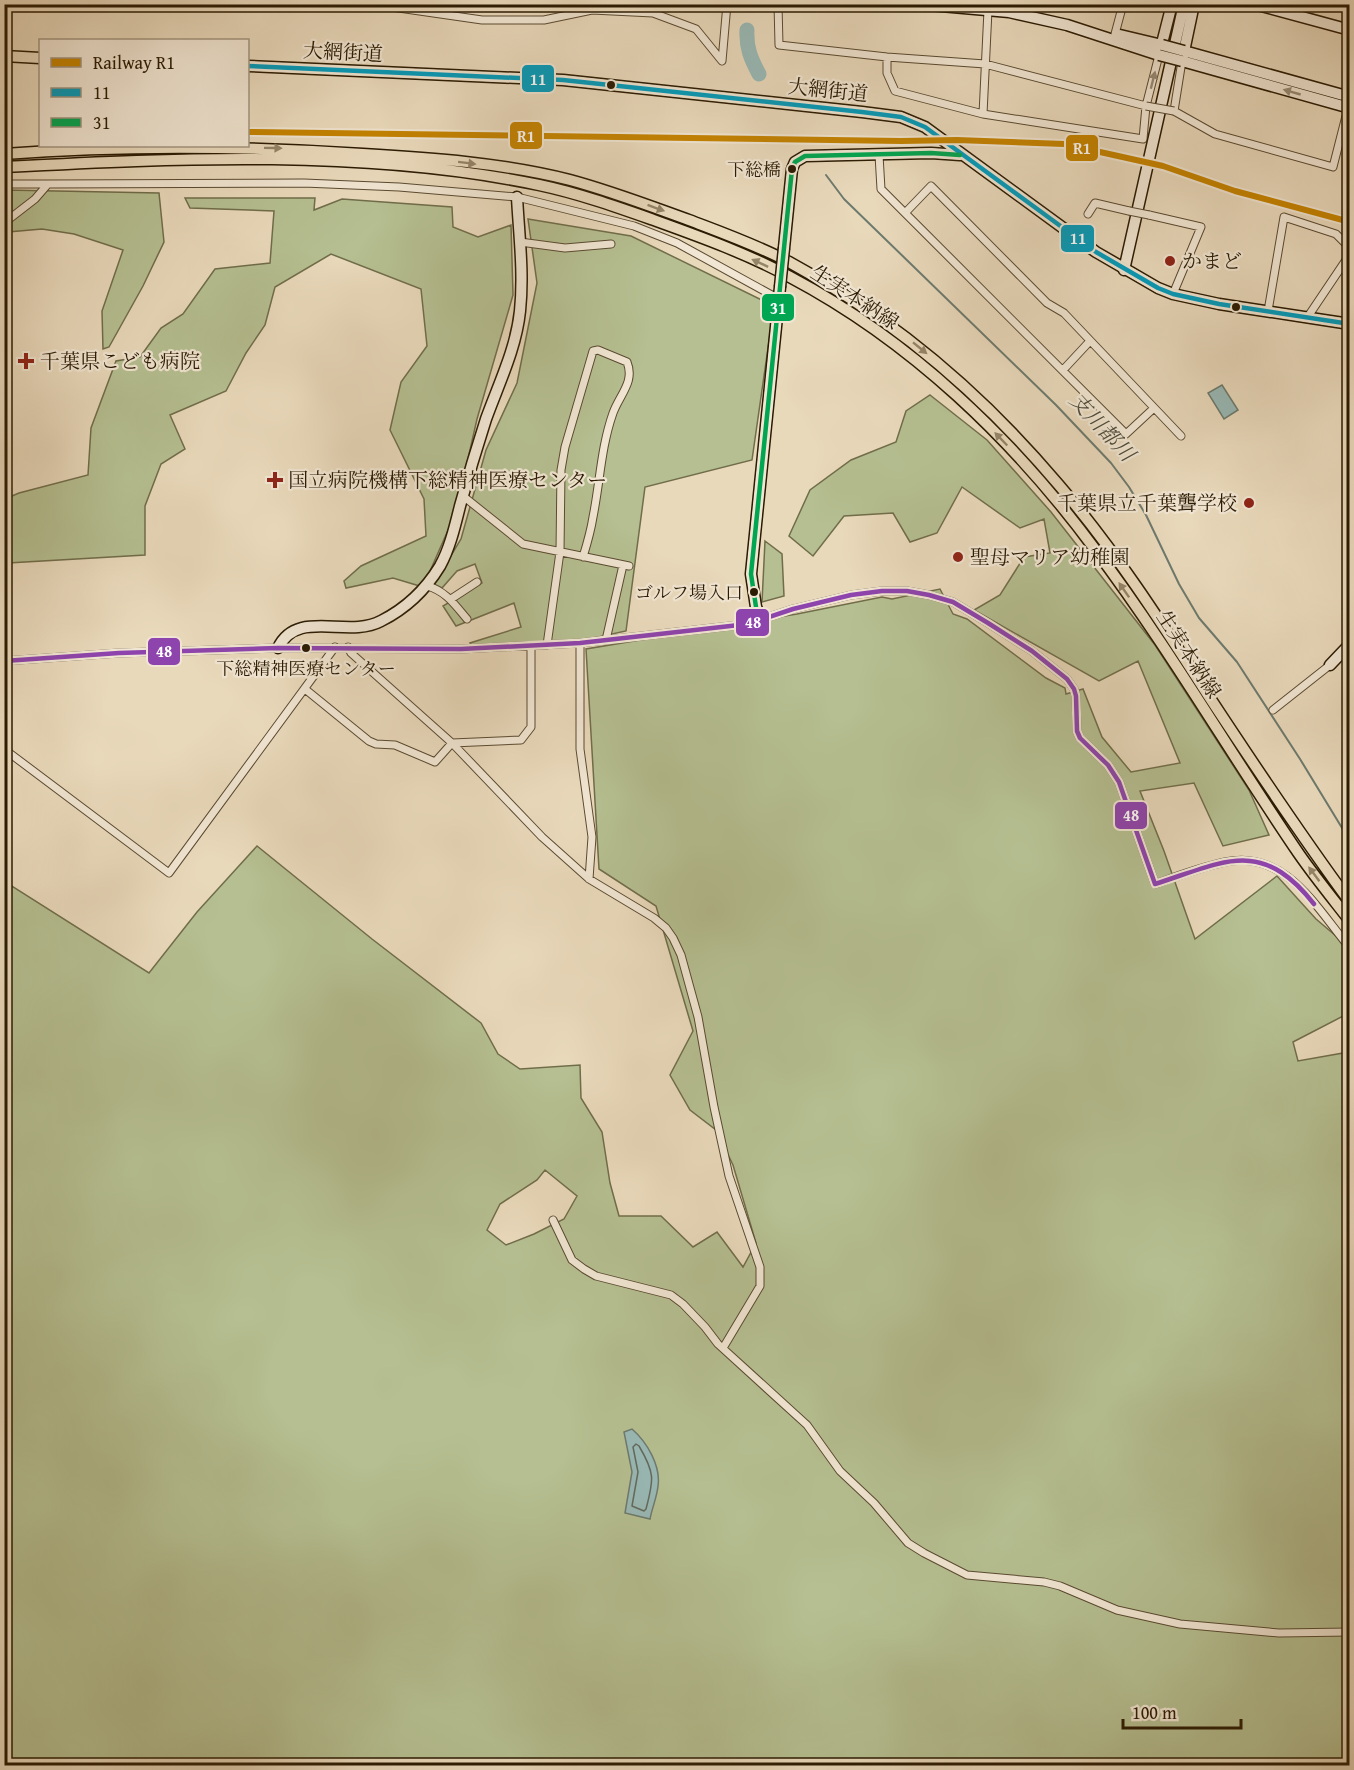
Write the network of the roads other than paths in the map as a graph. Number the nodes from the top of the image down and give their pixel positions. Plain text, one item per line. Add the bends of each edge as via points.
1 (52, 4) edge
2 (371, 4) edge
3 (727, 4) edge
4 (778, 4) edge
5 (918, 4) edge
6 (1123, 4) edge
7 (1172, 4) edge
8 (1184, 4) edge
9 (1194, 4) edge
10 (1254, 4) edge
11 (4, 5) edge
12 (431, 8) edge
13 (988, 10) junction
14 (1009, 12) junction
15 (1350, 30) edge
16 (1115, 34) junction
17 (1160, 50) junction
18 (4, 56) edge
19 (1183, 56) junction
20 (887, 57) junction
21 (39, 58) edge
22 (985, 64) junction
23 (249, 66) edge
24 (1349, 104) edge
25 (1146, 106) junction
26 (1174, 111) junction
27 (983, 114) junction
28 (4, 154) edge
29 (879, 155) junction
30 (960, 155) junction
31 (4, 167) edge
32 (4, 184) edge
33 (48, 184) junction
34 (517, 197) junction
35 (905, 213) junction
36 (1088, 214) dead end
37 (4, 224) edge
38 (520, 243) junction
39 (611, 244) dead end
40 (1350, 248) edge
41 (1350, 254) edge
42 (1124, 270) junction
43 (1173, 294) junction
44 (779, 299) junction
45 (1268, 311) junction
46 (1307, 318) junction
47 (1350, 324) edge
48 (1090, 341) junction
49 (1063, 369) junction
50 (1155, 408) junction
51 (1181, 436) dead end
52 (463, 496) junction
53 (560, 552) junction
54 (583, 557) junction
55 (477, 582) dead end
56 (427, 586) junction
57 (451, 599) junction
58 (467, 619) dead end
59 (761, 619) junction
60 (606, 640) junction
61 (580, 643) junction
62 (547, 645) junction
63 (531, 646) junction
64 (335, 647) junction
65 (348, 647) junction
66 (278, 648) junction
67 (1347, 651) edge
68 (4, 661) edge
69 (1330, 665) joint
70 (305, 689) junction
71 (1272, 710) dead end
72 (452, 743) junction
73 (4, 749) edge
74 (589, 879) junction
75 (1350, 902) edge
76 (1350, 921) edge
77 (1350, 948) edge
78 (553, 1220) dead end
79 (723, 1348) junction
80 (1350, 1632) edge

1 - 11 street
2 - 12 street
3 - 12 street via 722,61 696,29 653,13 592,10 544,20 482,20
4 - 20 street via 779,45
5 - 13 street
6 - 16 street
7 - 17 street
8 - 42 street
9 - 19 street
10 - 15 street
13 - 14 street
13 - 22 street
14 - 16 street via 1061,18
14 - 17 street
16 - 17 street
17 - 19 street, bridge
25 -> 17 street
18 - 21 main road
19 - 24 street
19 - 26 street
20 - 22 street
20 - 27 street via 887,73 894,91
22 - 25 street
22 - 27 street
23 - 30 main road, 大網街道 via 563,81 873,113 901,117 925,127
24 - 26 street via 1333,167 1215,134
25 - 26 street, bridge
25 - 27 street via 1143,139
28 -> 75 main road, 生実本納線 via 285,148 510,168 610,192 739,239 791,263 852,299 921,348 985,405 1058,483 1123,567 1304,840
29 - 30 street
29 - 35 street via 881,189
29 - 44 street, bridge via 798,159 792,170
30 - 42 main road, 大網街道
76 -> 31 main road, 生実本納線 via 1301,858 1093,546 1026,465 934,376 826,297 717,243 622,209 549,188 485,176 370,164 256,160
32 - 33 street
33 - 34 street via 304,183
33 - 37 street
34 - 38 street
34 - 44 street via 634,226 677,243
35 - 48 street via 931,186
35 - 49 street
36 - 43 street, bridge via 1095,203 1202,227
38 - 39 street via 565,248
38 - 52 street via 522,288 517,334
40 - 45 street via 1336,234 1284,217
41 - 46 street
42 - 43 main road, 大網街道
43 - 45 main road, 大網街道
44 - 59 street via 751,574
45 - 46 main road, 大網街道
46 - 47 main road, 大網街道
48 - 49 street
48 - 50 street
49 - 50 street via 1126,434
50 - 51 street
52 - 53 street via 523,544
52 - 56 street via 448,548
53 - 54 street
53 - 54 street via 565,447 593,351 598,350 627,362 631,371 606,435
53 - 62 street
54 - 60 street via 626,566
55 - 57 street
56 - 57 street via 439,589
56 - 66 street via 380,622 363,628 321,626 292,630
57 - 58 street
59 - 60 street via 748,624
59 - 77 street via 851,595 882,591 907,591 953,602 1032,651 1067,679 1076,696 1080,738 1108,765 1119,782 1155,884 1226,862 1254,861 1271,866 1297,883
60 - 61 street
61 - 62 street
61 - 74 street via 580,749 592,837
62 - 63 street
63 - 65 street
63 - 72 street via 531,728 521,740
64 - 65 street
64 - 66 street
64 - 70 street
65 - 72 street
66 - 68 street
67 - 69 street
69 - 71 street
70 - 72 street via 376,744 394,745 435,762
70 - 73 street via 169,873
72 - 74 street via 542,837
74 - 79 street via 654,918 666,928 681,955 698,1017 729,1176 759,1267 760,1286
78 - 79 street via 578,1265 596,1276 671,1295
79 - 80 street via 807,1425 840,1471 908,1543 967,1575 1044,1582 1117,1610 1180,1624 1279,1633

